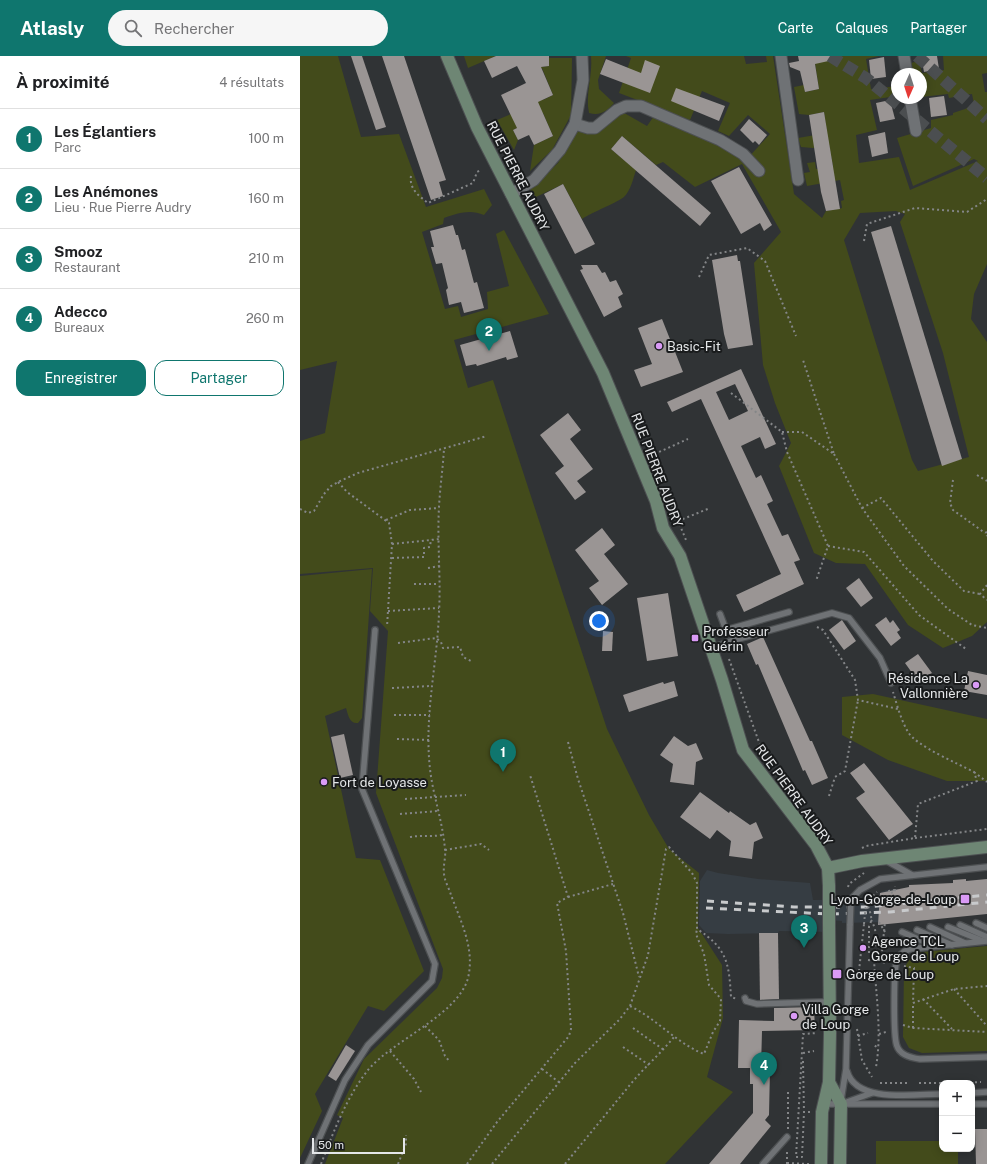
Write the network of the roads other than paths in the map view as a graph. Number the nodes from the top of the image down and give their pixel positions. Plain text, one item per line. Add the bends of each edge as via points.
1 (447, 56) edge
2 (582, 56) edge
3 (781, 56) edge
4 (904, 56) edge
5 (905, 68) edge
6 (911, 104) edge
7 (575, 124) junction
8 (916, 131) dead end
9 (759, 171) dead end
10 (798, 180) dead end
11 (511, 194) junction
12 (789, 612) dead end
13 (720, 614) dead end
14 (375, 630) dead end
15 (712, 648) junction
16 (891, 683) road end
17 (987, 847) edge
18 (884, 859) junction
19 (987, 867) edge
20 (828, 868) junction
21 (913, 876) junction
22 (976, 923) dead end
23 (960, 925) dead end
24 (948, 926) dead end
25 (930, 927) dead end
26 (987, 928) edge
27 (917, 930) dead end
28 (902, 932) dead end
29 (986, 940) edge
30 (966, 944) junction
31 (952, 945) junction
32 (936, 947) junction
33 (746, 1000) road end
34 (823, 1002) dead end
35 (987, 1057) edge
36 (846, 1069) junction
37 (828, 1082) junction
38 (987, 1092) edge
39 (872, 1093) junction
40 (975, 1093) edge
41 (939, 1094) edge
42 (823, 1104) junction
43 (841, 1104) junction
44 (939, 1104) edge
45 (975, 1104) edge
46 (987, 1104) edge
47 (787, 1137) dead end
48 (308, 1164) edge
49 (763, 1164) edge
50 (821, 1164) edge
51 (840, 1164) edge

1 - 11 street, RUE PIERRE AUDRY via 476,127
2 - 7 street via 583,80
3 - 10 street
4 - 5 street
6 - 8 street
7 - 9 street via 595,128 617,110 626,106 641,106 720,140 743,154
7 - 11 street via 560,150 534,180
11 - 15 street, RUE PIERRE AUDRY via 604,373 656,501 663,528 680,556
12 - 13 lane via 726,630
14 - 48 lane via 362,789 435,964 432,981 364,1051 346,1080
15 - 16 lane via 832,614 849,618 880,658
15 - 20 street, RUE PIERRE AUDRY via 743,750 816,845
17 - 18 street
18 - 20 street
18 - 21 lane
19 - 21 lane
20 - 37 street, bridge
21 - 36 lane, bridge via 880,879 860,890 851,899
22 - 26 lane
23 - 29 lane
24 - 29 lane
25 - 30 lane
27 - 31 lane
28 - 32 lane
29 - 30 lane
30 - 31 lane
31 - 32 lane
32 - 35 lane via 907,950 896,965 896,1046 903,1053 920,1059
33 - 34 lane via 757,1004
36 - 39 lane via 852,1081
36 - 43 lane
37 - 42 street
37 - 43 street
38 - 40 lane
39 - 41 lane
39 - 43 lane
42 - 43 lane
42 - 50 street
43 - 44 lane
43 - 51 street
45 - 46 lane
47 - 49 lane

